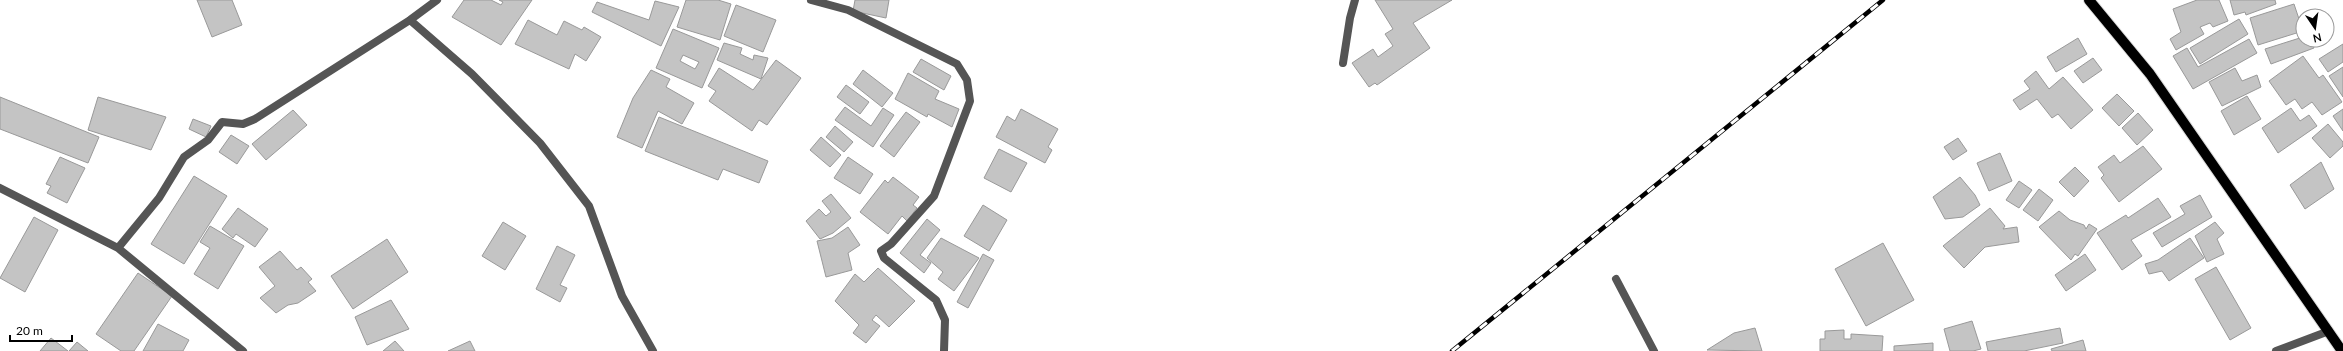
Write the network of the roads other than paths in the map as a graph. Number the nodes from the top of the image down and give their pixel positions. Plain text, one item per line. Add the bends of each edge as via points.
1 (436, 0) edge
2 (810, 0) edge
3 (817, 0) edge
4 (1356, 0) edge
5 (2089, 0) edge
6 (410, 20) junction
7 (1343, 63) dead end
8 (0, 188) edge
9 (118, 248) junction
10 (1616, 278) dead end
11 (2329, 331) junction
12 (243, 351) edge
13 (653, 351) edge
14 (944, 351) edge
15 (1654, 351) edge
16 (2276, 351) edge
17 (2342, 351) edge

1 - 6 street
2 - 3 street
3 - 14 street via 848,10 957,64 967,80 970,101 934,196 891,244 881,251 884,258 936,300 945,320
4 - 7 street via 1350,18
5 - 11 main road via 2150,74
6 - 9 street via 254,119 242,124 222,122 208,140 184,157 159,198
6 - 13 street via 472,74 540,143 589,206 622,296
8 - 9 street
9 - 12 street
10 - 15 street
11 - 16 street
11 - 17 main road

